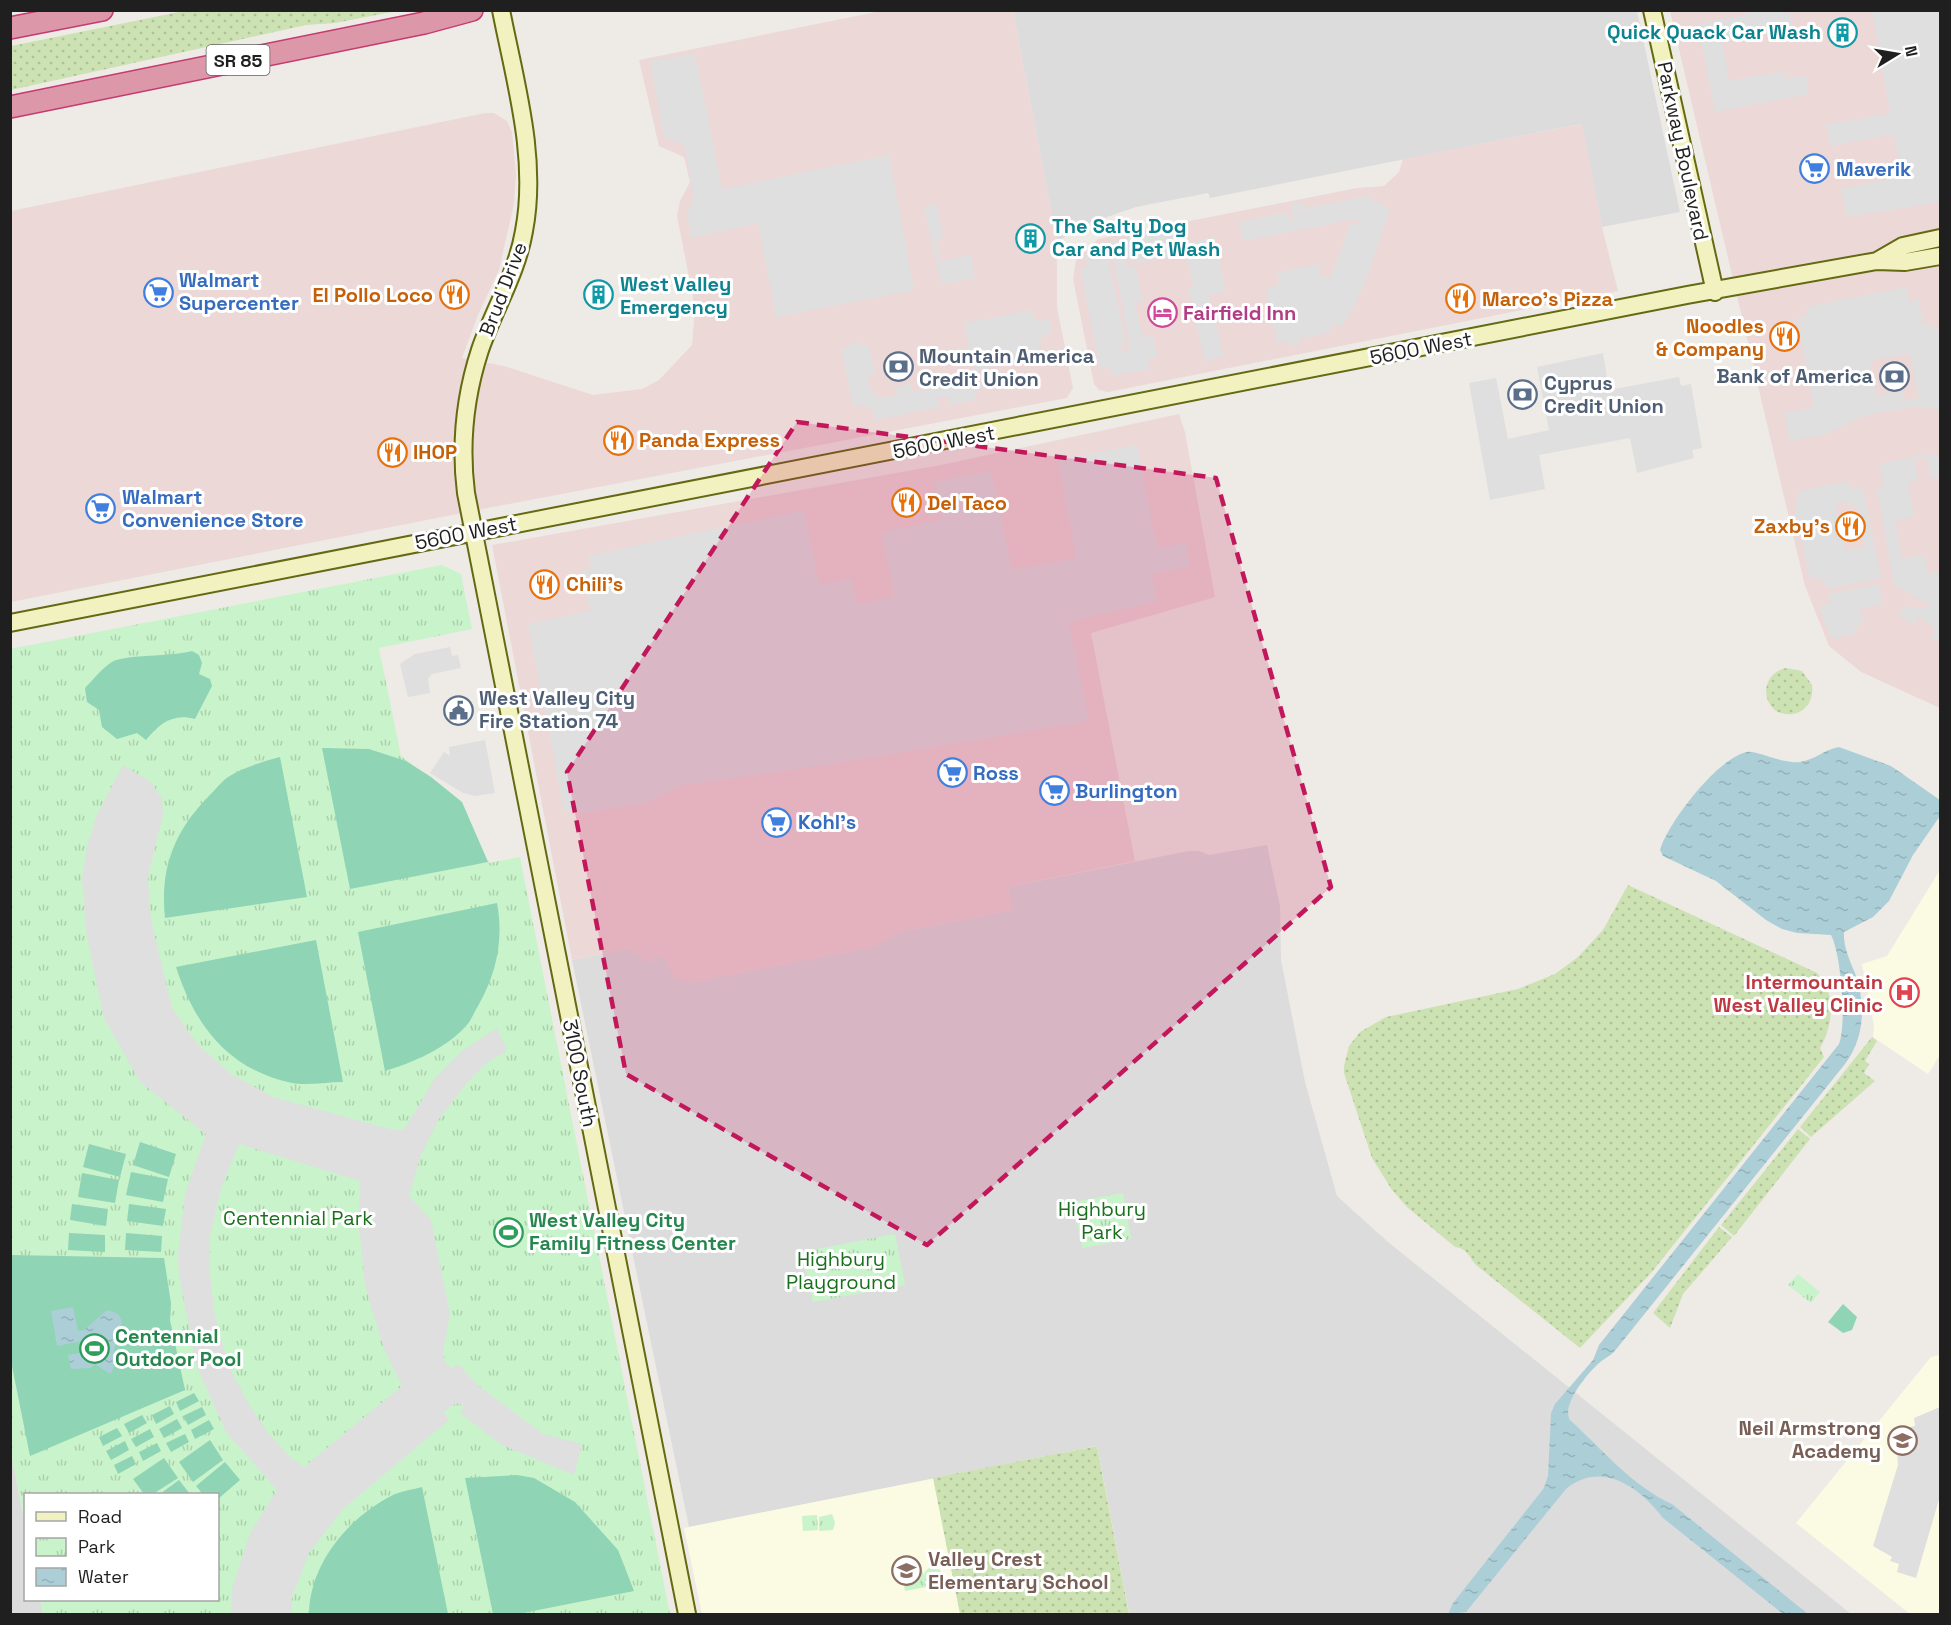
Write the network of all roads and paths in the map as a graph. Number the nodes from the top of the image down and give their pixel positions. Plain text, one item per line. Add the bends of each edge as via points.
1 (102, 10) edge
2 (501, 10) edge
3 (1653, 10) edge
4 (469, 11) edge
5 (10, 28) edge
6 (10, 107) edge
7 (1941, 238) edge
8 (1941, 247) edge
9 (1941, 256) edge
10 (1877, 261) junction
11 (1914, 261) junction
12 (1715, 292) junction
13 (472, 532) junction
14 (10, 623) edge
15 (687, 1614) edge

1 - 5 highway
2 - 13 main road, Brud Drive via 526,148 528,195 519,252 480,349 468,399 463,460
3 - 12 main road, Parkway Boulevard
4 - 6 highway, SR 85
7 - 10 main road, 5600 West via 1903,246
8 - 11 main road
9 - 11 main road, 5600 West
10 - 11 main road, 5600 West
10 - 12 main road, 5600 West
12 - 13 main road, 5600 West
13 - 14 main road, 5600 West
13 - 15 main road, 3100 South

